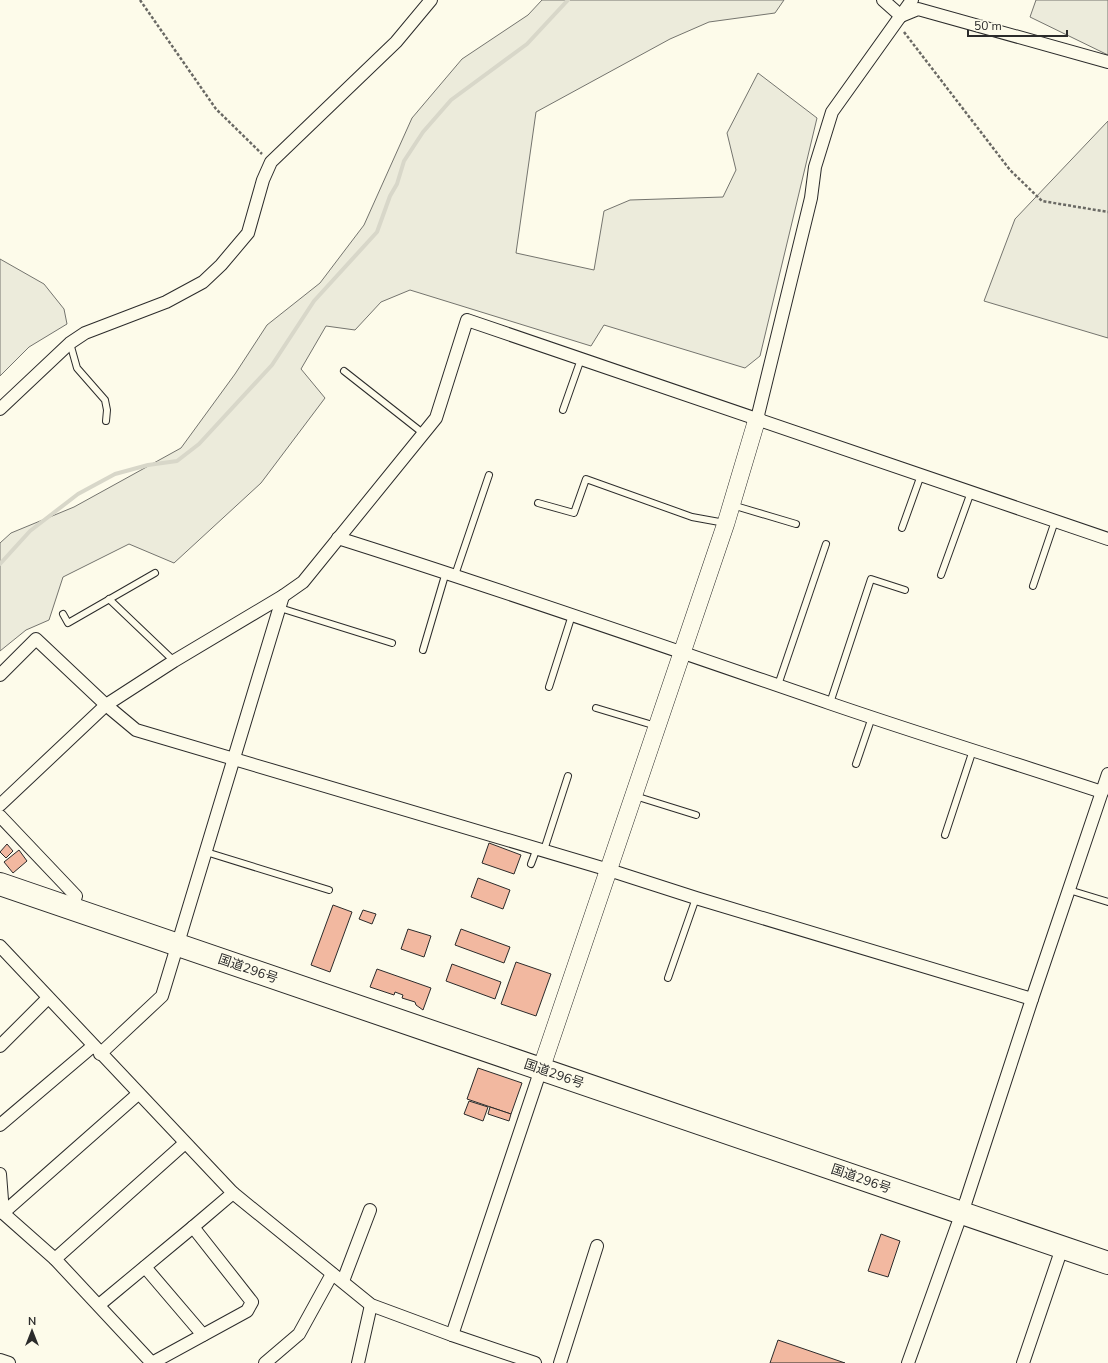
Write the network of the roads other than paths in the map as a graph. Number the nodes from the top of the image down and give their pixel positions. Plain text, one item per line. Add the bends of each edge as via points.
1 (431, 0) edge
2 (883, 0) edge
3 (912, 0) edge
4 (901, 16) junction
5 (1108, 62) edge
6 (70, 343) junction
7 (580, 359) junction
8 (344, 372) dead end
9 (0, 409) edge
10 (563, 410) dead end
11 (757, 419) junction
12 (106, 421) dead end
13 (424, 434) junction
14 (489, 475) dead end
15 (921, 475) junction
16 (971, 492) junction
17 (538, 502) dead end
18 (732, 504) junction
19 (1055, 521) junction
20 (726, 523) junction
21 (796, 524) dead end
22 (902, 528) dead end
23 (338, 538) junction
24 (1108, 539) edge
25 (826, 544) dead end
26 (155, 573) dead end
27 (450, 573) junction
28 (941, 575) dead end
29 (1033, 586) dead end
30 (905, 590) dead end
31 (284, 596) junction
32 (109, 599) junction
33 (280, 608) junction
34 (63, 614) dead end
35 (572, 615) junction
36 (392, 643) dead end
37 (423, 650) dead end
38 (683, 652) junction
39 (174, 661) junction
40 (0, 675) edge
41 (778, 685) junction
42 (549, 687) dead end
43 (830, 703) junction
44 (106, 705) junction
45 (596, 708) dead end
46 (872, 717) junction
47 (658, 727) junction
48 (973, 750) junction
49 (234, 759) junction
50 (856, 764) dead end
51 (1108, 774) edge
52 (568, 776) dead end
53 (1102, 792) junction
54 (634, 796) junction
55 (0, 805) edge
56 (696, 815) dead end
57 (0, 816) edge
58 (945, 836) dead end
59 (540, 849) junction
60 (206, 852) junction
61 (531, 864) dead end
62 (609, 870) junction
63 (0, 884) edge
64 (329, 890) dead end
65 (1068, 890) junction
66 (696, 898) junction
67 (1108, 902) edge
68 (72, 909) junction
69 (177, 944) junction
70 (0, 946) edge
71 (668, 978) dead end
72 (48, 998) junction
73 (1032, 999) junction
74 (0, 1046) edge
75 (97, 1050) junction
76 (541, 1069) junction
77 (138, 1094) junction
78 (0, 1125) edge
79 (185, 1143) junction
80 (0, 1174) edge
81 (233, 1193) junction
82 (370, 1210) dead end
83 (3, 1213) junction
84 (962, 1214) junction
85 (193, 1227) junction
86 (597, 1246) dead end
87 (1062, 1248) junction
88 (55, 1259) junction
89 (1108, 1264) edge
90 (145, 1267) junction
91 (332, 1274) junction
92 (343, 1281) junction
93 (99, 1305) junction
94 (371, 1305) junction
95 (203, 1335) junction
96 (452, 1335) junction
97 (0, 1360) edge
98 (518, 1360) edge
99 (9, 1363) edge
100 (264, 1363) edge
101 (358, 1363) edge
102 (535, 1363) edge
103 (560, 1363) edge
104 (908, 1363) edge
105 (1023, 1363) edge

1 - 6 street via 396,42 271,162 263,180 248,234 221,265 203,282 166,302 85,333
2 - 4 street
3 - 4 street
4 - 5 street via 918,9
4 - 11 street via 832,112 815,167 811,198
6 - 9 street
6 - 12 lane via 77,368 105,400
7 - 10 lane
7 - 11 street
7 - 13 street via 467,320 436,418
8 - 13 lane
11 - 15 street
11 - 18 street
13 - 23 street
14 - 27 lane
15 - 16 street
15 - 22 lane
16 - 19 street
16 - 28 lane
17 - 20 lane via 574,514 586,479 692,516
18 - 20 street
18 - 21 lane
19 - 24 street
19 - 29 lane
20 - 38 street
23 - 27 street
23 - 31 street via 303,582
25 - 41 lane
26 - 32 lane
27 - 35 street
27 - 37 lane
30 - 43 lane via 871,579
31 - 33 street
31 - 39 street
32 - 34 lane via 68,623
32 - 39 lane
33 - 36 lane
33 - 49 street
35 - 38 street
35 - 42 lane
38 - 41 street
38 - 47 street
39 - 44 street
40 - 44 street via 36,639
41 - 43 street
43 - 46 street
44 - 49 street via 136,730
44 - 55 street
45 - 47 lane
46 - 48 street
46 - 50 lane
47 - 54 street
48 - 53 street
48 - 58 lane
49 - 59 street
49 - 60 street
51 - 53 street
52 - 59 lane
53 - 65 street
54 - 56 lane
54 - 62 street
57 - 68 street via 76,896
59 - 61 lane
59 - 62 street
60 - 64 lane
60 - 69 street
62 - 66 street
62 - 76 street
63 - 68 highway, 国道296号
65 - 67 lane
65 - 73 street
66 - 71 lane
66 - 73 street
68 - 69 highway, 国道296号
69 - 75 street via 162,996
69 - 76 highway, 国道296号
70 - 72 street
72 - 74 street
72 - 75 street
73 - 84 street
75 - 77 street
75 - 78 street
76 - 84 highway, 国道296号
76 - 96 street
77 - 79 street
77 - 83 street
79 - 81 street
79 - 88 street
80 - 83 street
81 - 85 street
81 - 91 street
82 - 92 street
83 - 88 street
84 - 87 highway, 国道296号
84 - 104 street
85 - 90 street
85 - 95 street via 252,1302 247,1311
86 - 103 street
87 - 89 highway, 国道296号
87 - 105 street
88 - 93 street
90 - 93 street
90 - 95 street
91 - 92 street
91 - 100 street via 299,1334
92 - 94 street
93 - 95 street via 152,1363
94 - 96 street
94 - 101 street
96 - 98 street
97 - 99 street
98 - 102 street

